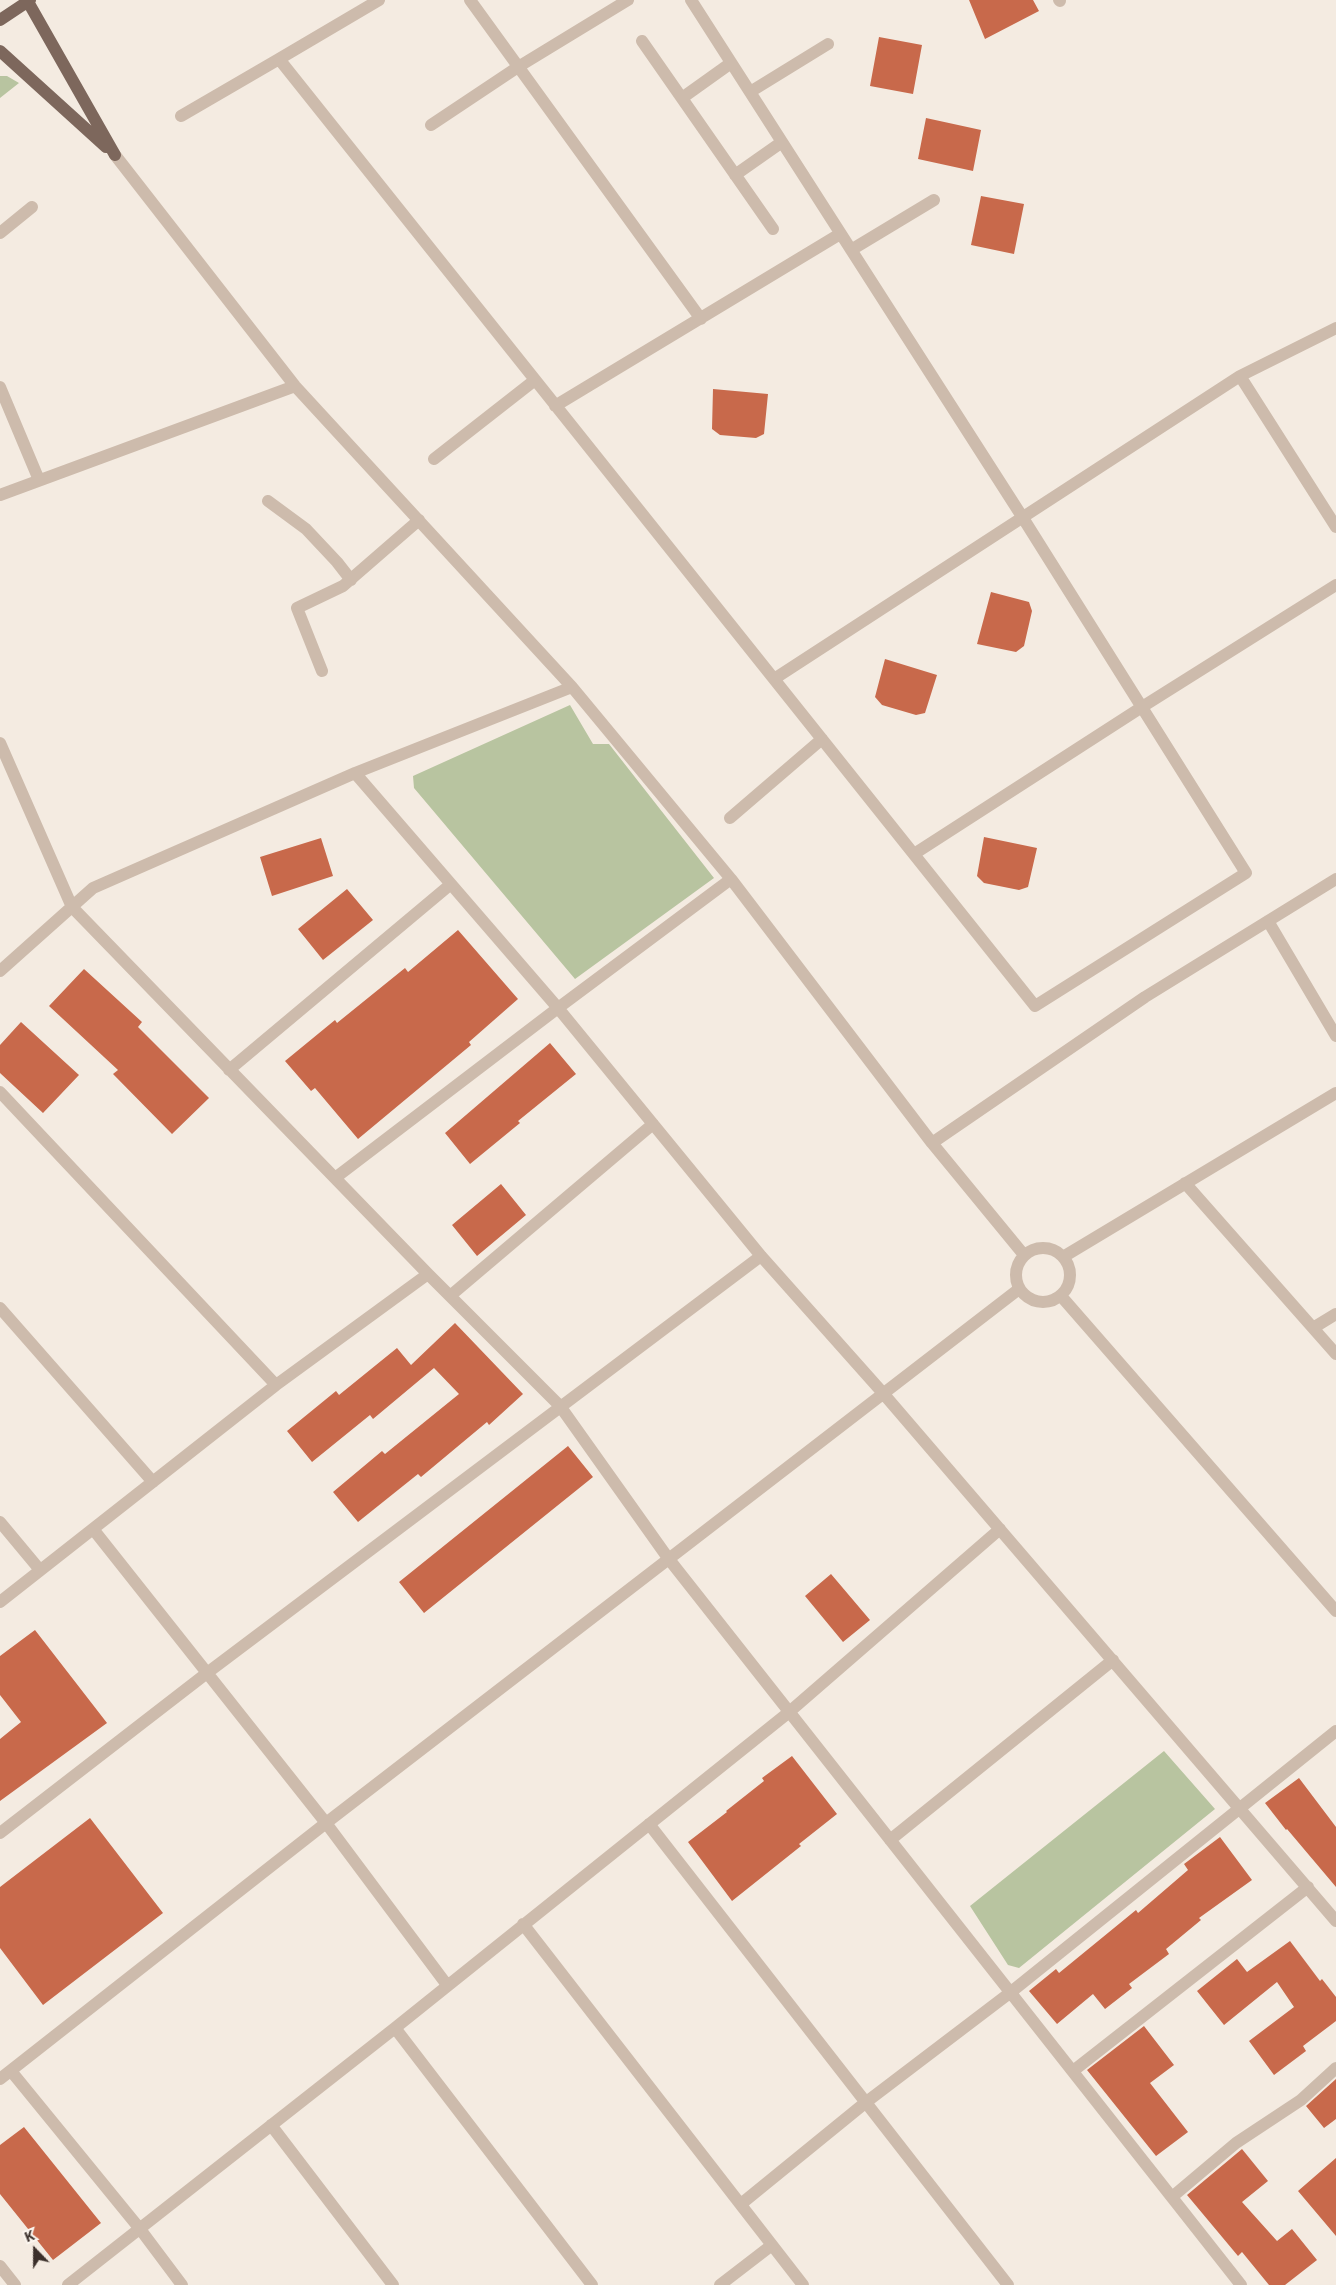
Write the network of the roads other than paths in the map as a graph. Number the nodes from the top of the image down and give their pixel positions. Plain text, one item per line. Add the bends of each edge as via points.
1 (28, 0) edge
2 (379, 0) edge
3 (470, 0) edge
4 (628, 0) edge
5 (691, 0) edge
6 (0, 20) edge
7 (642, 41) dead end
8 (828, 44) dead end
9 (0, 51) edge
10 (279, 59) junction
11 (731, 63) junction
12 (518, 67) junction
13 (750, 92) junction
14 (682, 98) junction
15 (181, 116) dead end
16 (431, 125) dead end
17 (782, 142) junction
18 (115, 155) junction
19 (735, 175) junction
20 (934, 200) dead end
21 (32, 207) dead end
22 (773, 229) dead end
23 (0, 232) edge
24 (840, 234) junction
25 (851, 250) junction
26 (701, 319) junction
27 (1336, 328) edge
28 (1240, 376) junction
29 (535, 380) junction
30 (294, 386) junction
31 (0, 387) edge
32 (555, 406) junction
33 (434, 459) dead end
34 (39, 480) junction
35 (0, 495) edge
36 (268, 501) dead end
37 (1023, 518) junction
38 (419, 520) junction
39 (1336, 527) edge
40 (351, 580) junction
41 (1336, 585) edge
42 (322, 671) dead end
43 (774, 680) junction
44 (572, 687) junction
45 (1142, 707) junction
46 (822, 740) junction
47 (0, 743) edge
48 (355, 773) junction
49 (730, 818) dead end
50 (914, 854) junction
51 (732, 880) junction
52 (1336, 880) edge
53 (451, 884) junction
54 (72, 907) junction
55 (1268, 921) junction
56 (0, 971) edge
57 (558, 1008) junction
58 (1336, 1036) edge
59 (229, 1070) junction
60 (0, 1092) edge
61 (1336, 1094) edge
62 (653, 1124) junction
63 (932, 1143) junction
64 (335, 1178) junction
65 (1185, 1184) junction
66 (1024, 1255) junction
67 (761, 1256) junction
68 (1063, 1257) junction
69 (428, 1274) junction
70 (1019, 1289) junction
71 (450, 1296) junction
72 (1061, 1296) junction
73 (0, 1308) edge
74 (1336, 1314) edge
75 (1313, 1328) junction
76 (1336, 1354) edge
77 (276, 1384) junction
78 (882, 1392) junction
79 (560, 1406) junction
80 (153, 1482) junction
81 (0, 1522) edge
82 (1000, 1529) junction
83 (93, 1530) junction
84 (668, 1558) junction
85 (40, 1570) junction
86 (0, 1602) edge
87 (1336, 1611) edge
88 (1113, 1660) junction
89 (207, 1673) junction
90 (788, 1713) junction
91 (1336, 1731) edge
92 (1240, 1808) junction
93 (326, 1823) junction
94 (649, 1824) junction
95 (0, 1833) edge
96 (890, 1840) junction
97 (1308, 1887) junction
98 (1336, 1921) edge
99 (523, 1924) junction
100 (447, 1985) junction
101 (1011, 1992) junction
102 (395, 2028) junction
103 (1336, 2068) edge
104 (11, 2071) junction
105 (1073, 2071) junction
106 (0, 2079) edge
107 (865, 2103) junction
108 (271, 2125) junction
109 (1172, 2197) junction
110 (741, 2204) junction
111 (140, 2229) junction
112 (772, 2245) junction
113 (0, 2266) edge
114 (15, 2285) edge
115 (68, 2285) edge
116 (182, 2285) edge
117 (393, 2285) edge
118 (592, 2285) edge
119 (720, 2285) edge
120 (803, 2285) edge
121 (1008, 2285) edge
122 (1241, 2285) edge

1 - 6 main road
1 - 18 main road
2 - 10 street
3 - 12 street
4 - 12 street
5 - 11 street
7 - 14 street
8 - 13 street
9 - 18 main road
10 - 15 street
10 - 29 street
11 - 13 street
11 - 14 street
12 - 16 street
12 - 26 street
13 - 17 street
14 - 19 street
17 - 19 street
17 - 24 street
18 - 30 street
19 - 22 street
20 - 25 street
21 - 23 street
24 - 25 street
24 - 26 street
25 - 37 street
26 - 32 street
27 - 28 street
28 - 37 street
28 - 39 street
29 - 32 street
29 - 33 street
30 - 34 street
30 - 38 street
31 - 34 street
32 - 43 street
34 - 35 street
36 - 40 street via 306,529
37 - 43 street
37 - 45 street
38 - 40 street
38 - 44 street
40 - 42 street via 334,592 297,608
41 - 45 street
43 - 46 street
44 - 48 street
44 - 51 street
45 - 50 street
45 - 50 street via 1246,872 1035,1006
46 - 49 street
46 - 50 street
47 - 54 street
48 - 53 street
48 - 54 street via 93,888
51 - 57 street
51 - 63 street
52 - 55 street
53 - 57 street
53 - 59 street
54 - 56 street
54 - 59 street
55 - 58 street
55 - 63 street via 1145,997
57 - 62 street
57 - 64 street
59 - 64 street
60 - 77 street
61 - 65 street
62 - 67 street
62 - 71 street
63 - 66 street
64 - 69 street
65 - 68 street
65 - 75 street
66 - 68 street via 1040,1248 1056,1251
66 - 70 street via 1015,1271
67 - 78 street
67 - 79 street
68 - 72 street via 1070,1272 1067,1289
69 - 71 street
69 - 77 street
70 - 72 street via 1024,1296 1038,1303 1047,1303
70 - 78 street
71 - 79 street
72 - 87 street
73 - 80 street
74 - 75 street
75 - 76 street
77 - 80 street
78 - 82 street
78 - 84 street
79 - 84 street
79 - 89 street
80 - 83 street
81 - 85 street
82 - 88 street
82 - 90 street
83 - 85 street
83 - 89 street
84 - 90 street
84 - 93 street
85 - 86 street
88 - 92 street
88 - 96 street
89 - 93 street
89 - 95 street
90 - 94 street
90 - 96 street
91 - 92 street
92 - 97 street
92 - 101 street
93 - 100 street
93 - 104 street
94 - 99 street
94 - 107 street
96 - 101 street
97 - 98 street
97 - 105 street
99 - 100 street
99 - 110 street
100 - 102 street
101 - 105 street
101 - 107 street
102 - 108 street
102 - 118 street
103 - 109 street via 1301,2100 1236,2143
104 - 106 street
104 - 111 street
105 - 109 street
107 - 110 street
107 - 121 street
108 - 111 street
108 - 117 street
109 - 122 street
110 - 112 street
111 - 115 street
111 - 116 street
112 - 119 street
112 - 120 street
113 - 114 street

